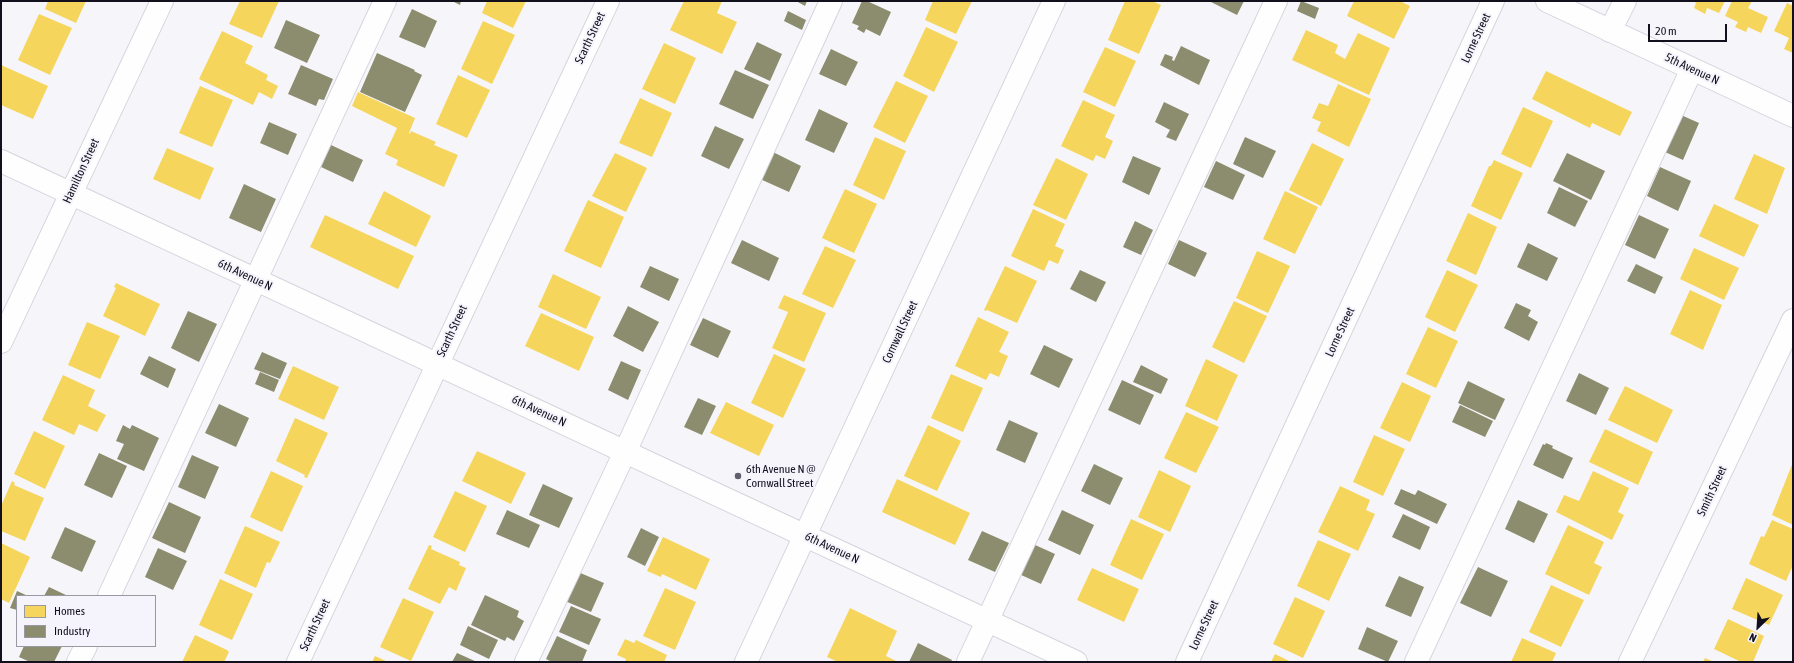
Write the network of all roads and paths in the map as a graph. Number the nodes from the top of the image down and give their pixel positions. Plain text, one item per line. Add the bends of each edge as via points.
1 (162, 1) edge
2 (385, 1) edge
3 (608, 1) edge
4 (832, 1) edge
5 (1054, 1) edge
6 (1276, 1) edge
7 (1493, 1) edge
8 (1547, 1) edge
9 (1625, 1) edge
10 (1610, 31) junction
11 (1692, 68) junction
12 (1793, 116) edge
13 (1, 161) edge
14 (70, 193) junction
15 (255, 279) junction
16 (1793, 320) edge
17 (1, 342) edge
18 (437, 364) junction
19 (625, 452) junction
20 (805, 535) junction
21 (109, 595) edge
22 (987, 620) junction
23 (86, 647) edge
24 (78, 662) edge
25 (298, 662) edge
26 (526, 662) edge
27 (746, 662) edge
28 (968, 662) edge
29 (1076, 662) edge
30 (1187, 662) edge
31 (1416, 662) edge
32 (1630, 662) edge

1 - 14 street, Hamilton Street
2 - 15 street
3 - 18 street, Scarth Street
4 - 19 street
5 - 20 street, Cornwall Street
6 - 22 street
7 - 30 street, Lorne Street
8 - 10 street, 5th Avenue N
9 - 10 street
10 - 11 street, 5th Avenue N
11 - 12 street, 5th Avenue N
11 - 31 street
13 - 14 street, 6th Avenue N
14 - 15 street, 6th Avenue N
14 - 17 street, Hamilton Street
15 - 18 street, 6th Avenue N
15 - 21 street
16 - 32 street, Smith Street
18 - 19 street, 6th Avenue N
18 - 25 street, Scarth Street
19 - 20 street, 6th Avenue N
19 - 26 street
20 - 22 street, 6th Avenue N
20 - 27 street, Cornwall Street
22 - 28 street
22 - 29 street, 6th Avenue N
23 - 24 street

